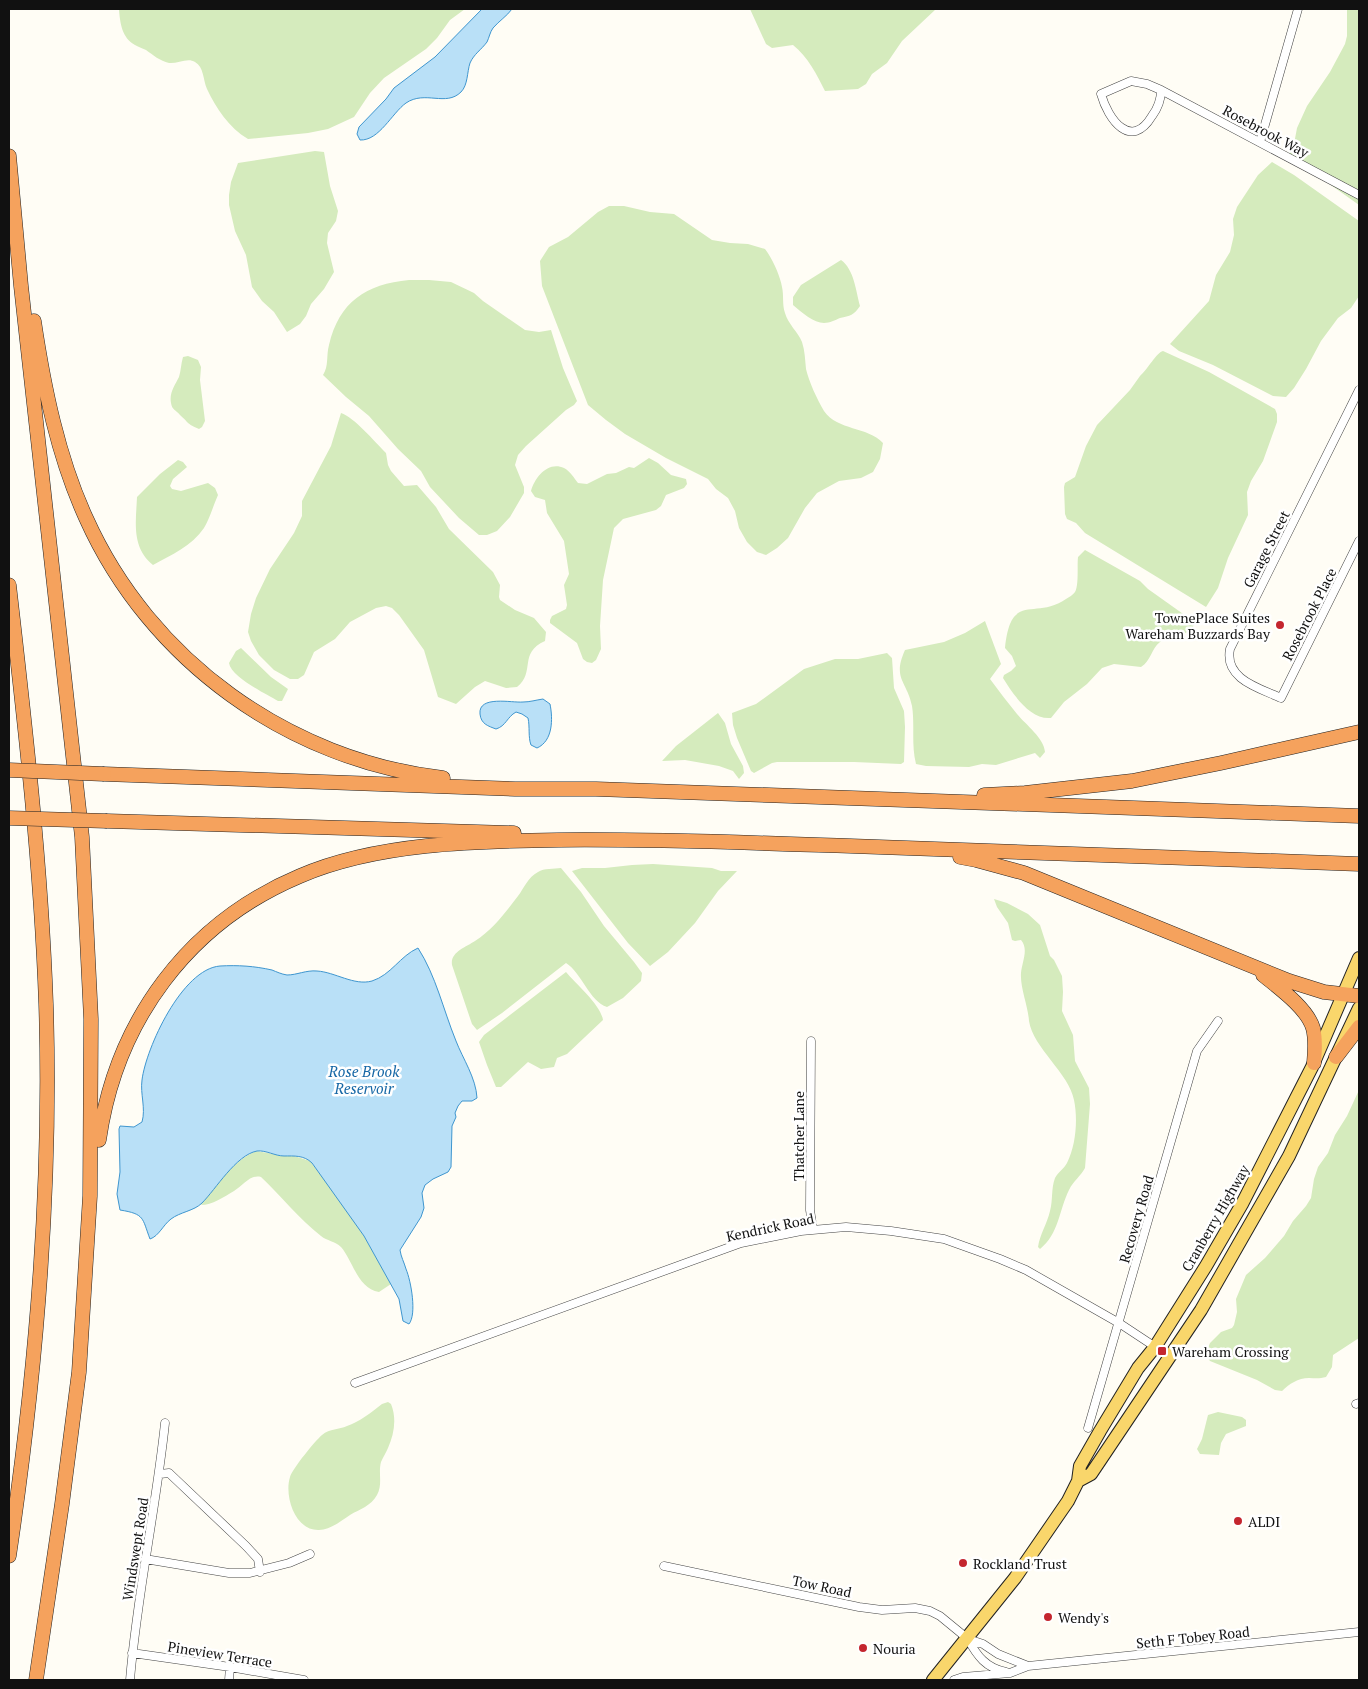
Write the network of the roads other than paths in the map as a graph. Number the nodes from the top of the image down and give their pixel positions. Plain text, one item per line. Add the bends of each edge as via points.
1 (1298, 9) edge
2 (1160, 90) junction
3 (1260, 142) junction
4 (9, 156) edge
5 (1359, 195) edge
6 (18, 242) junction
7 (1359, 390) edge
8 (1359, 541) edge
9 (9, 585) edge
10 (9, 620) edge
11 (17, 656) junction
12 (1281, 698) joint
13 (1356, 732) edge
14 (9, 770) edge
15 (596, 789) junction
16 (880, 798) junction
17 (1359, 816) edge
18 (9, 818) edge
19 (582, 840) junction
20 (898, 848) junction
21 (1359, 864) edge
22 (1359, 958) edge
23 (1255, 968) junction
24 (1344, 995) junction
25 (1359, 996) edge
26 (1359, 1008) edge
27 (1218, 1021) dead end
28 (1359, 1027) edge
29 (811, 1041) dead end
30 (1336, 1057) junction
31 (1314, 1063) junction
32 (90, 1196) junction
33 (813, 1230) junction
34 (1119, 1323) junction
35 (1155, 1347) junction
36 (1169, 1356) junction
37 (355, 1383) dead end
38 (164, 1423) dead end
39 (1088, 1428) dead end
40 (160, 1474) junction
41 (1078, 1481) junction
42 (310, 1554) dead end
43 (9, 1556) edge
44 (145, 1559) junction
45 (664, 1566) dead end
46 (260, 1572) junction
47 (1359, 1632) edge
48 (968, 1639) junction
49 (132, 1653) junction
50 (1028, 1666) junction
51 (230, 1667) junction
52 (1010, 1673) junction
53 (36, 1680) edge
54 (130, 1680) edge
55 (229, 1680) edge
56 (304, 1680) edge
57 (933, 1680) edge
58 (954, 1680) edge

1 - 3 street
2 - 2 street, Rosebrook Way via 1158,106 1148,124 1142,130 1131,131 1120,127 1108,114 1101,94 1131,81
2 - 3 street, Rosebrook Way
3 - 5 street, Rosebrook Way
4 - 6 highway
6 - 15 highway via 53,418 78,498 97,541 122,582 152,622 187,660 268,720 312,743 359,761 424,776
6 - 32 highway via 82,837 91,1019
7 - 12 street, Garage Street via 1230,649 1229,663 1236,674
8 - 12 street, Rosebrook Place
9 - 11 highway
10 - 11 highway
11 - 43 highway via 42,919 47,1084 39,1300
13 - 16 highway via 1132,782 1025,793
14 - 15 highway, bridge via 506,789
15 - 16 highway
16 - 17 highway
18 - 19 highway, bridge via 515,833
19 - 20 highway via 690,840
19 - 32 highway via 442,846 365,856 299,876 240,908 206,935 174,967 140,1017 121,1055 108,1092
20 - 21 highway
20 - 23 highway via 976,860 1024,873
22 - 24 main road, Cranberry Highway
23 - 24 highway via 1290,982
23 - 31 highway via 1292,1000 1311,1022 1315,1041
24 - 25 highway
24 - 31 main road, Cranberry Highway
26 - 30 main road, Cranberry Highway
27 - 34 street, Recovery Road via 1197,1051
28 - 30 highway
29 - 33 street, Thatcher Lane via 810,1210
30 - 36 main road, Cranberry Highway via 1289,1156 1201,1310
31 - 35 main road, Cranberry Highway via 1242,1204
32 - 53 highway via 76,1398
33 - 34 street, Kendrick Road via 892,1231 944,1239 1026,1270
33 - 37 street, Kendrick Road via 741,1243
34 - 35 street, Kendrick Road
34 - 39 street, Recovery Road
35 - 36 street, Kendrick Road
35 - 41 main road, Cranberry Highway via 1138,1368 1080,1466
36 - 41 main road, Cranberry Highway via 1091,1474
38 - 40 street, Windswept Road
40 - 44 street, Windswept Road
40 - 46 street via 169,1473 233,1533 258,1559
41 - 48 main road, Cranberry Highway via 1038,1547
42 - 46 street
44 - 46 street via 230,1572
44 - 49 street, Windswept Road
45 - 48 street, Tow Road via 859,1607 923,1609 940,1616
47 - 50 street, Seth F Tobey Road
48 - 50 street, Seth F Tobey Road
48 - 52 street via 986,1664
48 - 57 main road, Cranberry Highway
49 - 51 street, Pineview Terrace
49 - 54 street, Windswept Road
50 - 52 street, Seth F Tobey Road
51 - 55 street
51 - 56 street, Pineview Terrace
52 - 58 street, Seth F Tobey Road

